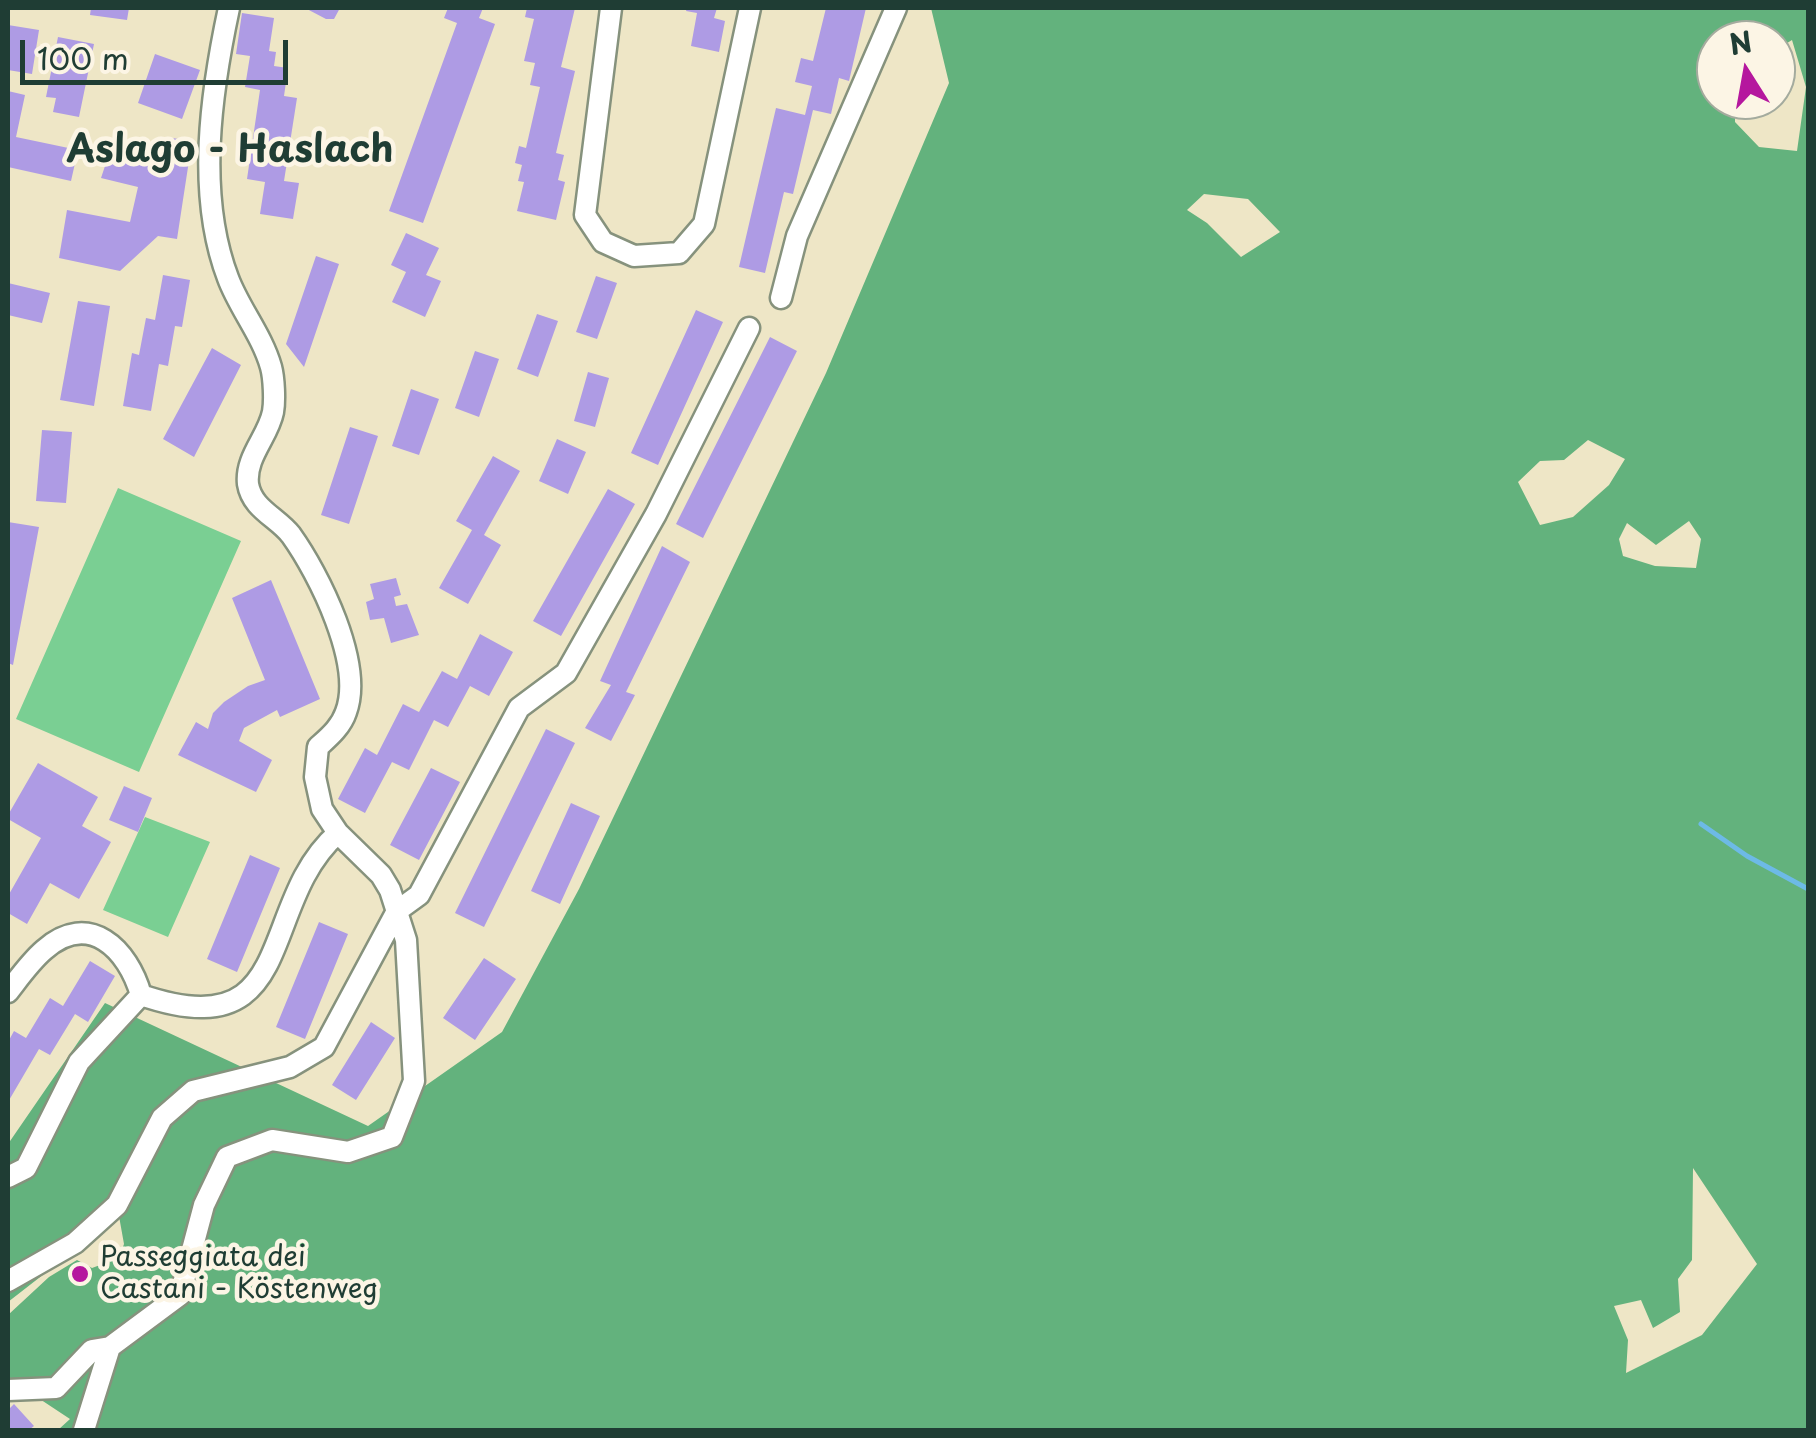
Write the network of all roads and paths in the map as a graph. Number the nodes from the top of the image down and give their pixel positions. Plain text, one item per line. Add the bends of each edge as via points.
1 (229, 8) edge
2 (611, 8) edge
3 (750, 8) edge
4 (896, 8) edge
5 (781, 298) dead end
6 (750, 328) dead end
7 (338, 833) junction
8 (397, 911) junction
9 (8, 992) edge
10 (141, 995) junction
11 (8, 1177) edge
12 (8, 1281) edge
13 (110, 1347) junction
14 (8, 1390) edge
15 (84, 1430) edge

1 - 7 street via 208,148 216,236 228,279 271,368 273,412 248,484 321,585 347,660 346,715 318,747 315,777 322,809
2 - 3 street via 585,215 602,242 634,256 680,253 704,224
4 - 5 street via 797,236
6 - 8 street via 566,672 519,708 419,895
7 - 8 street via 381,875
7 - 10 street via 302,880 260,982 239,1000 174,1006
8 - 12 street via 324,1047 290,1067 193,1091 162,1118 117,1204 75,1243
8 - 13 street via 406,940 414,1081 392,1136 348,1152 272,1140 227,1157 204,1204 180,1295
9 - 10 street via 45,948 91,934 120,951
10 - 11 street via 79,1062 26,1168
13 - 14 street via 92,1350 56,1388
13 - 15 street

